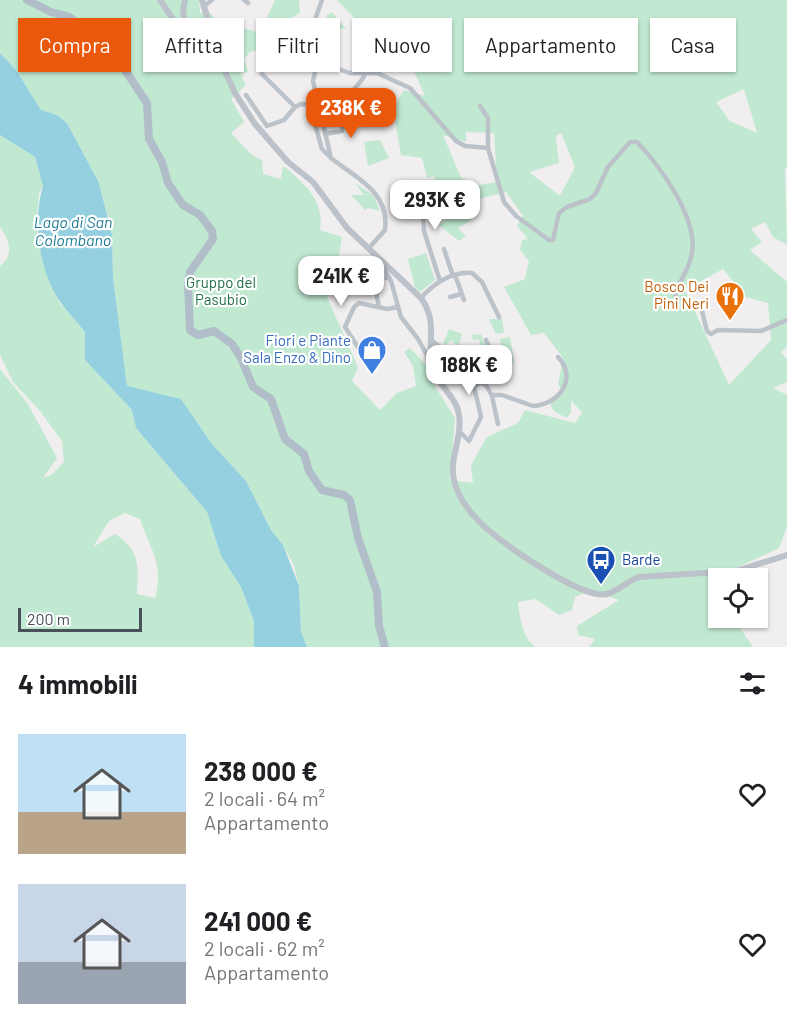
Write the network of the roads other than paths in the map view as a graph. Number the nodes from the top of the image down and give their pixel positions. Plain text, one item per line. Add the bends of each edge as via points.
1 (27, 0) edge
2 (160, 0) edge
3 (185, 0) edge
4 (212, 0) edge
5 (322, 0) edge
6 (202, 3) edge
7 (316, 18) edge
8 (340, 70) edge
9 (314, 72) edge
10 (262, 74) dead end
11 (365, 74) junction
12 (246, 95) dead end
13 (319, 105) junction
14 (480, 106) dead end
15 (295, 107) junction
16 (312, 114) dead end
17 (325, 134) junction
18 (488, 148) junction
19 (331, 158) junction
20 (417, 187) dead end
21 (369, 248) junction
22 (444, 249) dead end
23 (387, 266) junction
24 (454, 275) junction
25 (388, 277) junction
26 (344, 278) dead end
27 (440, 281) junction
28 (374, 283) junction
29 (461, 294) junction
30 (450, 297) dead end
31 (421, 298) junction
32 (464, 300) dead end
33 (379, 307) junction
34 (398, 307) junction
35 (499, 316) dead end
36 (787, 320) edge
37 (431, 340) junction
38 (486, 340) dead end
39 (363, 355) dead end
40 (558, 357) dead end
41 (467, 377) junction
42 (482, 382) junction
43 (441, 385) junction
44 (474, 386) junction
45 (492, 395) junction
46 (498, 424) dead end
47 (460, 432) junction
48 (787, 555) edge
49 (385, 647) edge

1 - 49 main road via 70,17 83,43 116,59 147,104 149,140 168,183 183,205 200,215 212,231 213,239 190,272 190,330 198,335 214,331 232,344 253,387 271,399 285,439 304,454 309,471 322,490 350,500 358,538 377,592
2 - 3 street via 192,47 200,41 185,21
4 - 6 street
5 - 7 street
6 - 21 street via 230,84 255,124 288,162 313,182 347,228
8 - 11 street
9 - 13 street
10 - 15 street
11 - 17 street via 344,111 342,131
11 - 18 street via 377,73 410,88 456,141
12 - 15 street via 267,126 284,120
13 - 15 street
13 - 17 street
14 - 18 street via 488,118
16 - 19 street via 322,149
17 - 19 street
18 - 36 street via 504,202 530,227 553,240 559,213 590,199 608,167 630,142 637,142 675,194 687,222 692,255 675,292 676,298 701,307 711,334 718,330 761,331
19 - 21 street via 368,184 380,201 385,230
20 - 27 street via 424,231
21 - 23 street
22 - 24 street
23 - 25 street via 384,268
23 - 31 street
24 - 27 street
24 - 29 street
24 - 35 street via 477,275
25 - 28 street
25 - 34 street
26 - 28 street via 355,286
27 - 31 street
28 - 33 street
29 - 30 street
29 - 32 street
31 - 37 street via 431,317
33 - 34 street
33 - 39 street via 359,303 345,325
34 - 43 street
37 - 41 street via 459,362
37 - 43 street via 433,368
38 - 42 street via 496,368
40 - 45 street via 568,376 566,387 557,397 533,406
41 - 42 street
41 - 44 street
42 - 44 street
42 - 45 street
43 - 47 street via 458,409
44 - 47 street via 481,417 469,441
45 - 46 street
47 - 48 street via 453,472 470,510 519,553 561,579 598,595 614,592 628,580 639,577 736,571

